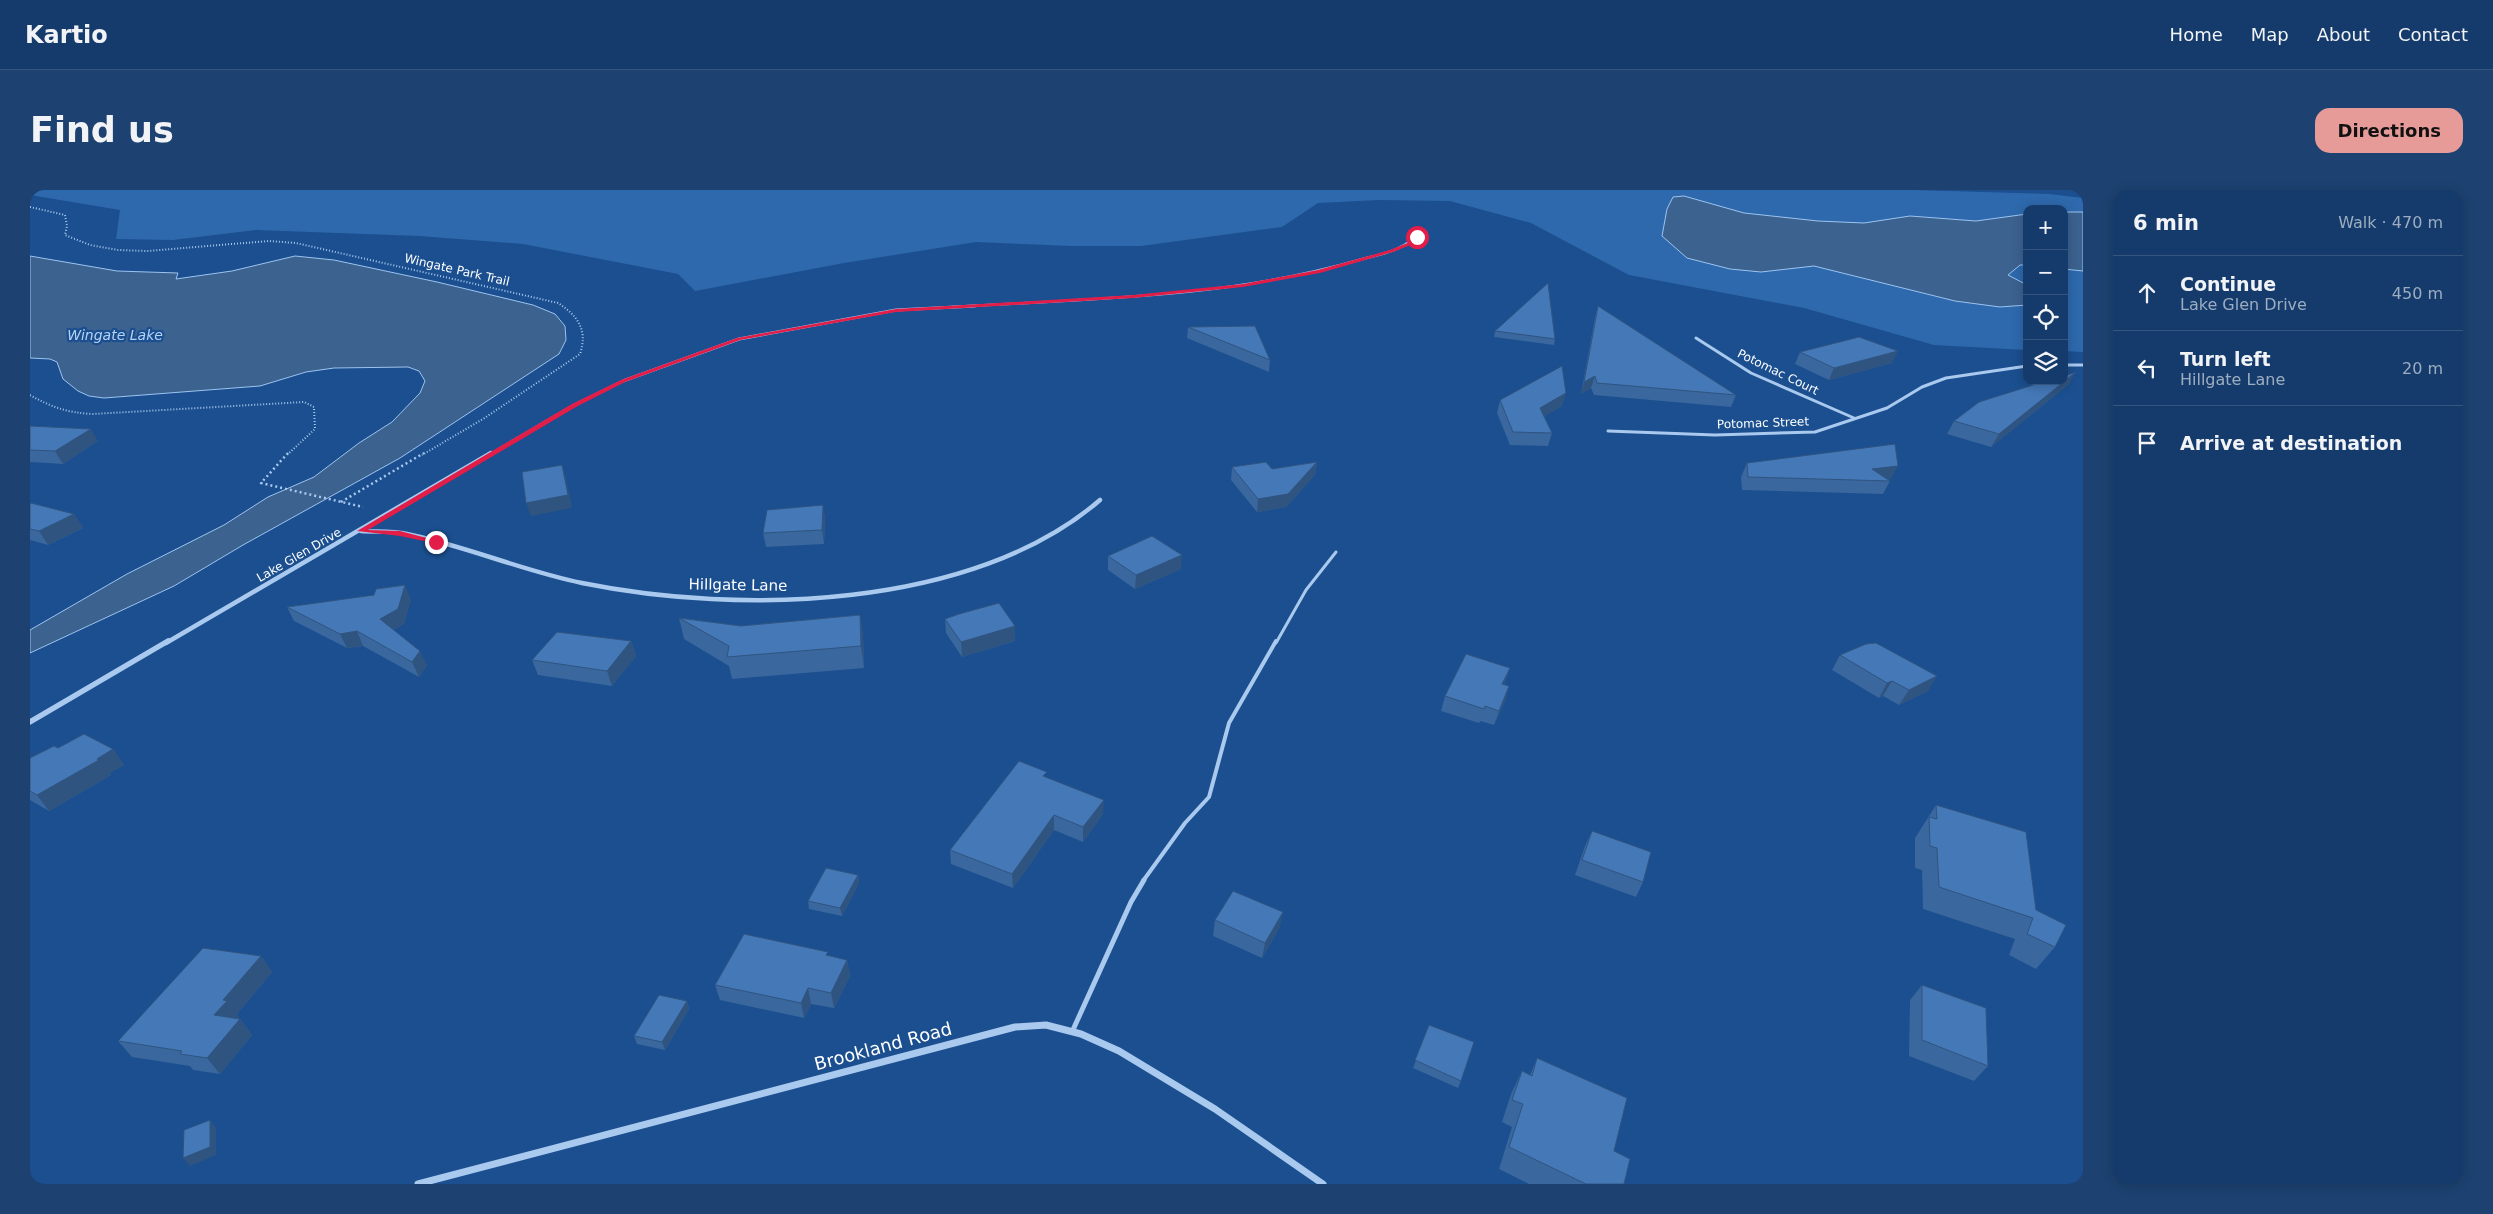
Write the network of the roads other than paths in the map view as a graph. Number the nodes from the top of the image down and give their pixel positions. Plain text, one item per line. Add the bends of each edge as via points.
1 (1419, 232) dead end
2 (1696, 338) dead end
3 (2068, 365) edge
4 (2083, 365) edge
5 (2023, 367) edge
6 (1854, 418) junction
7 (1608, 431) dead end
8 (1100, 500) dead end
9 (360, 531) junction
10 (1336, 552) dead end
11 (30, 722) edge
12 (1072, 1032) junction
13 (418, 1184) edge
14 (1323, 1184) edge

1 - 9 street, Lake Glen Drive via 1411,243 1392,251 1318,272 1243,285 1133,297 896,310 739,339 623,381 591,397
2 - 6 street, Potomac Court via 1750,373
3 - 4 street
5 - 6 street, Potomac Street via 1946,378 1922,387 1887,408
6 - 7 street, Potomac Street via 1815,432 1715,435
8 - 9 street, Hillgate Lane via 1049,538 981,566 883,590 790,599 746,600 632,593 535,571 400,534
9 - 11 street, Lake Glen Drive
10 - 12 lane via 1306,590 1229,723 1210,797 1185,823 1148,873 1131,902
12 - 13 street, Brookland Road via 1046,1025 1015,1027
12 - 14 street, Brookland Road via 1118,1051 1215,1109

